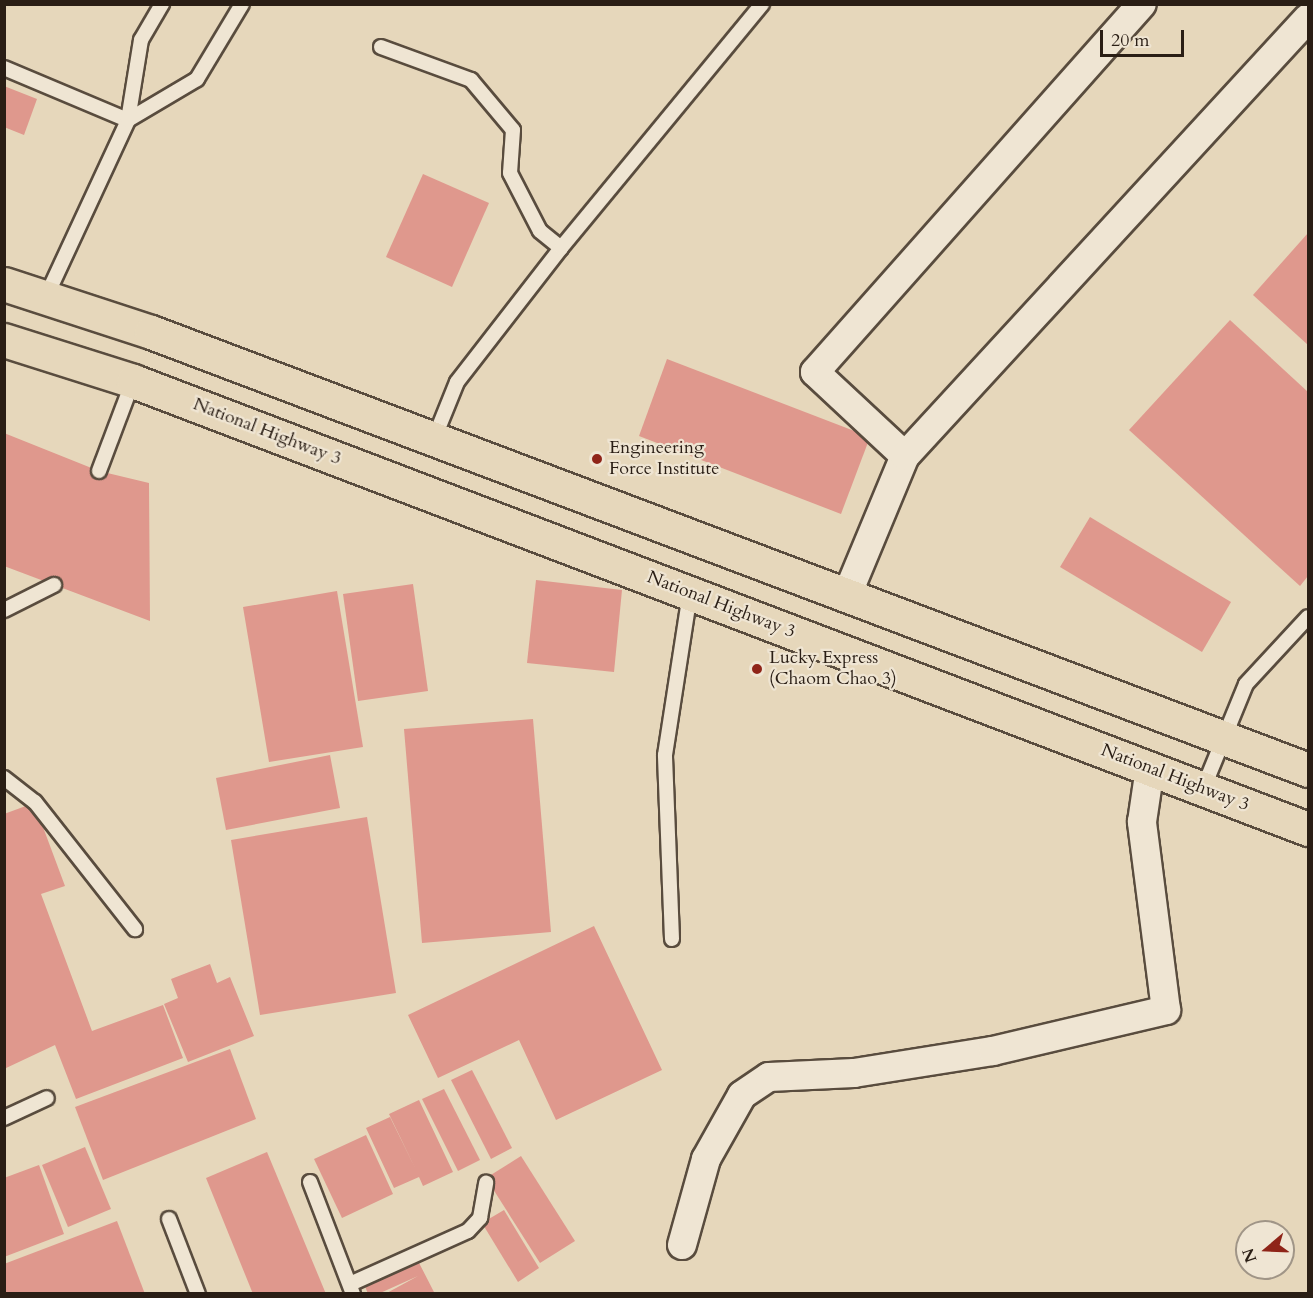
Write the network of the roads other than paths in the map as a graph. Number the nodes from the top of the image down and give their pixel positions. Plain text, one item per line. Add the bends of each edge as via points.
1 (162, 4) edge
2 (242, 4) edge
3 (762, 4) edge
4 (1142, 4) edge
5 (1308, 18) edge
6 (381, 47) dead end
7 (4, 68) edge
8 (128, 120) junction
9 (561, 248) junction
10 (20, 287) edge
11 (5, 340) edge
12 (133, 381) junction
13 (434, 439) junction
14 (905, 456) junction
15 (99, 471) dead end
16 (54, 585) dead end
17 (690, 593) junction
18 (847, 595) junction
19 (4, 610) edge
20 (1308, 617) edge
21 (1224, 738) junction
22 (1150, 768) junction
23 (1308, 770) edge
24 (4, 778) edge
25 (1203, 789) junction
26 (1308, 829) edge
27 (135, 929) dead end
28 (672, 939) dead end
29 (47, 1098) dead end
30 (4, 1118) edge
31 (310, 1182) dead end
32 (486, 1184) dead end
33 (169, 1219) dead end
34 (682, 1245) dead end
35 (352, 1289) edge
36 (198, 1293) edge

1 - 8 lane via 141,40
2 - 8 lane via 197,79
3 - 9 lane
4 - 14 street via 815,372
5 - 14 street
6 - 9 lane via 471,80 513,130 510,173 540,231
7 - 8 lane
8 - 10 lane
9 - 13 lane via 457,382
10 - 13 highway
11 - 12 highway, National Highway 3
12 - 15 lane
12 - 17 highway, National Highway 3
13 - 18 highway
14 - 18 street
16 - 19 lane
17 - 22 highway, National Highway 3
17 - 28 lane via 665,755
18 - 21 highway
20 - 21 lane via 1246,684
21 - 23 highway
21 - 25 lane
22 - 25 highway, National Highway 3
22 - 34 street via 1142,822 1168,1001 1166,1010 993,1051 854,1073 769,1077 742,1095 706,1159
24 - 27 lane via 35,802
25 - 26 highway, National Highway 3
29 - 30 lane
31 - 35 lane
32 - 35 lane via 480,1218 468,1231
33 - 36 lane

